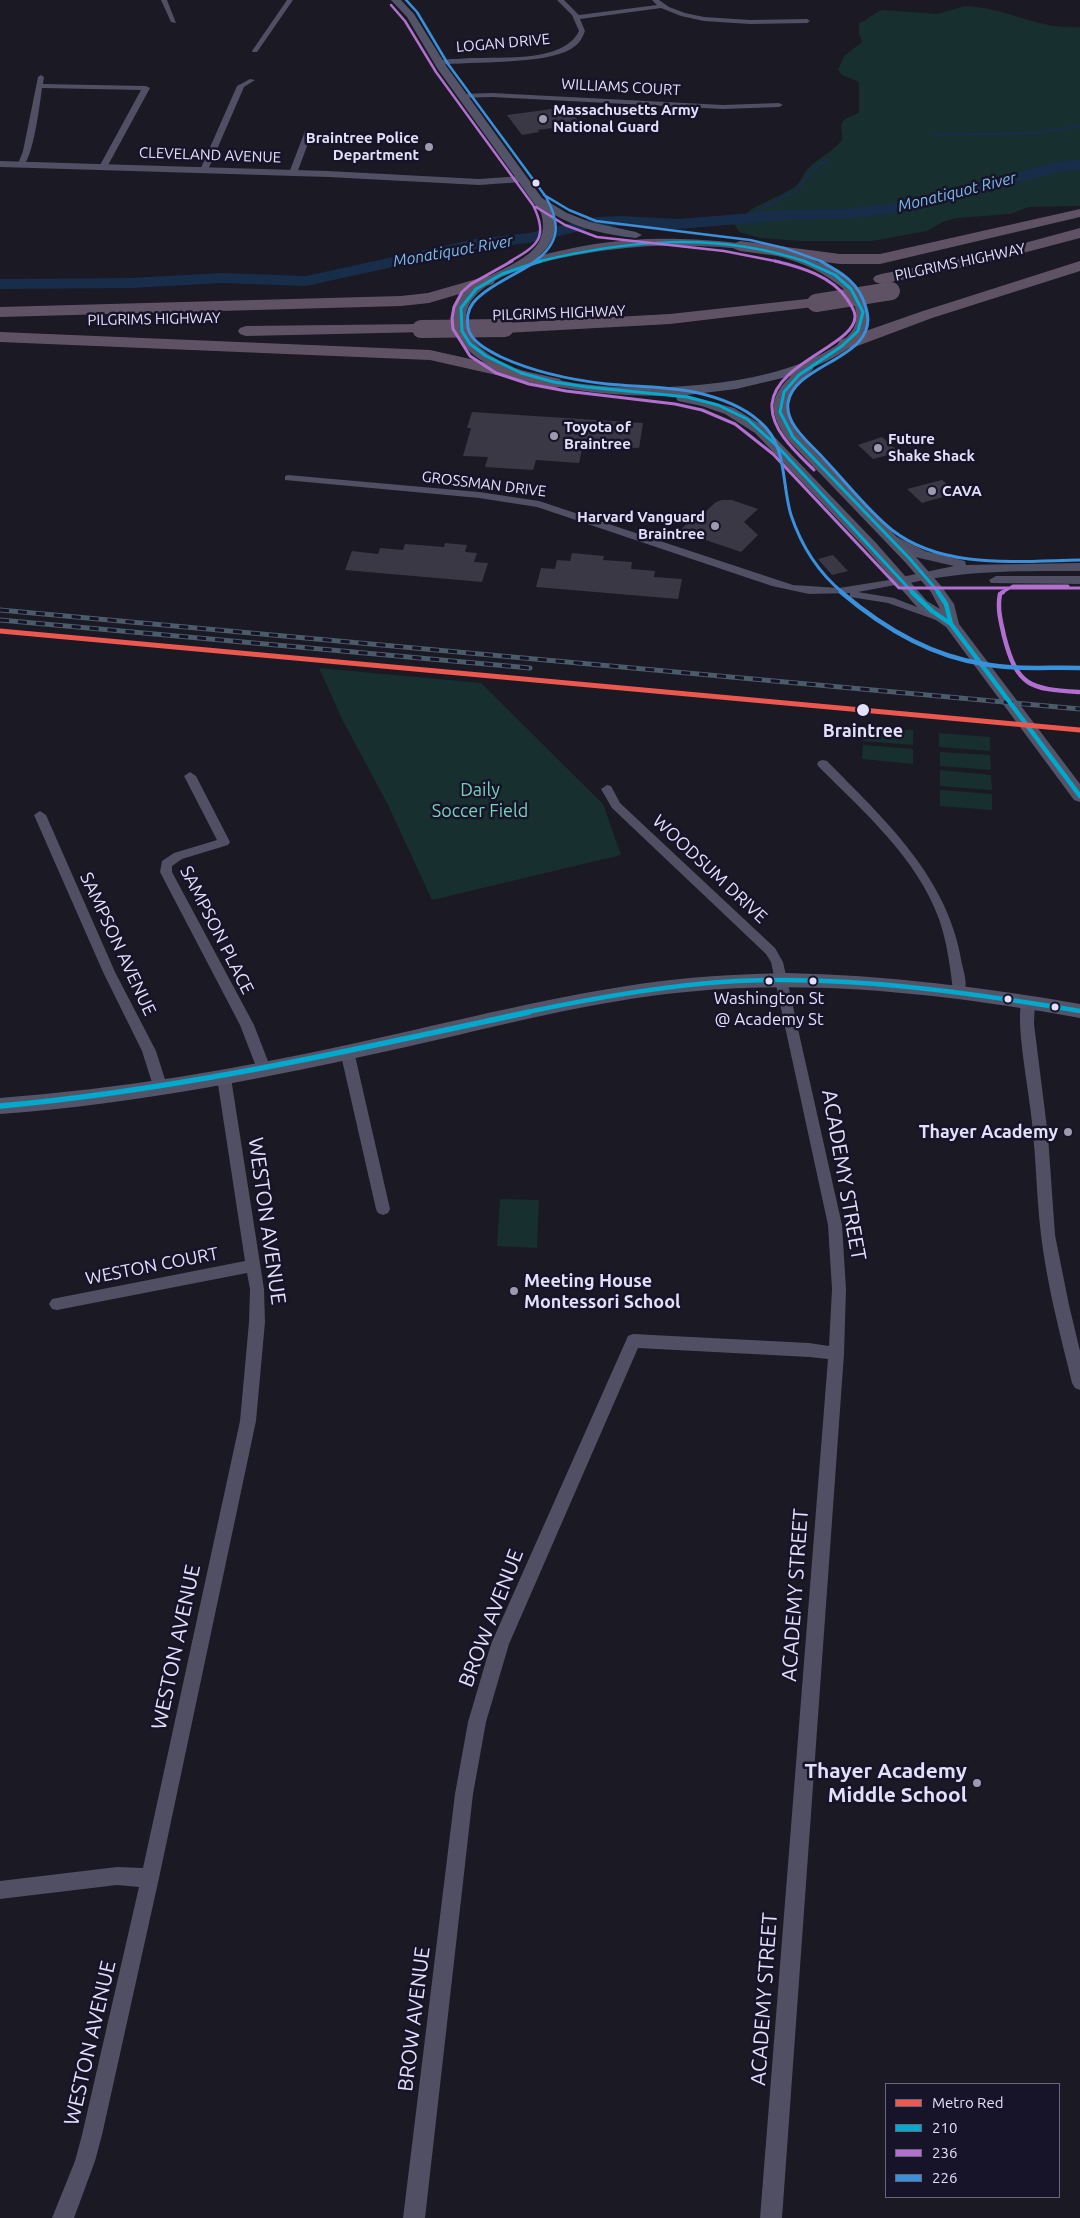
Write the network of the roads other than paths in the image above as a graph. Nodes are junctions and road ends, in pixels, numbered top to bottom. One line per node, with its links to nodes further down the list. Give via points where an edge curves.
1 (164, 0): 8 (street)
2 (290, 0): 10 (street)
3 (396, 0): 11 (main road, via 414,20)
4 (560, 0): 7 (street)
5 (655, 0): 6 (street)
6 (661, 6): 7 (street); 9 (street, via 679,13 723,21)
7 (577, 17): 11 (street, LOGAN DRIVE, via 582,36 559,52 529,58)
8 (174, 22)
9 (807, 22)
10 (255, 51)
11 (438, 62): 15 (main road)
12 (42, 76): 14 (street)
13 (252, 80): 21 (street, via 241,86)
14 (40, 86): 19 (street); 20 (street, via 146,88)
15 (462, 96): 16 (street, WILLIAMS COURT, via 731,107); 23 (main road)
16 (779, 104)
17 (308, 133): 22 (street)
18 (0, 164): 19 (street, CLEVELAND AVENUE)
19 (22, 164): 20 (street, CLEVELAND AVENUE)
20 (103, 167): 21 (street, CLEVELAND AVENUE)
21 (204, 170): 22 (street, CLEVELAND AVENUE)
22 (293, 173): 23 (street, CLEVELAND AVENUE, via 510,186)
23 (524, 182): 24 (main road)
24 (540, 201): 27 (main road, via 568,219 604,231); 31 (main road, via 550,221 547,241 529,258)
25 (1080, 213): 28 (highway, via 880,259 832,258)
26 (1080, 232): 32 (highway, PILGRIMS HIGHWAY)
27 (703, 242): 28 (main road); 31 (main road, via 641,242 600,247 550,258)
28 (740, 246): 38 (main road, via 811,264 848,286 857,297 863,315 861,327)
29 (1080, 247): 32 (highway, PILGRIMS HIGHWAY, via 989,271)
30 (1080, 266): 38 (highway, via 926,314)
31 (494, 278): 33 (highway, via 445,294 401,301); 40 (main road, via 470,294 461,307 459,324 466,340 503,366)
32 (886, 285): 35 (highway, PILGRIMS HIGHWAY, bridge, via 664,320)
33 (0, 312)
34 (0, 320): 35 (highway, PILGRIMS HIGHWAY)
35 (421, 323): 36 (highway, PILGRIMS HIGHWAY)
36 (0, 333)
37 (0, 337): 40 (highway, via 437,356)
38 (846, 344): 39 (main road)
39 (828, 355): 41 (main road, via 786,372 731,386 686,392); 43 (main road, via 801,373 786,388 779,402 783,424)
40 (554, 383): 41 (main road)
41 (629, 392): 48 (main road, via 698,400 746,420 774,443)
42 (288, 478): 49 (street, GROSSMAN DRIVE, via 479,495 539,504 776,584)
43 (889, 537): 45 (street, via 937,560); 46 (main road)
44 (1080, 567): 45 (street)
45 (998, 568): 46 (street, via 944,571)
46 (926, 577): 47 (street); 48 (street); 50 (main road, via 946,604)
47 (1080, 580)
48 (902, 581): 49 (street, GROSSMAN DRIVE); 50 (main road, via 922,604)
49 (836, 593): 50 (street, via 890,600)
50 (946, 621): 54 (main road)
51 (824, 764): 58 (street, via 891,835 932,892 951,940)
52 (190, 776): 56 (street)
53 (607, 789): 57 (street, WOODSUM DRIVE, via 616,805 771,951)
54 (1080, 796)
55 (40, 815): 64 (street, SAMPSON AVENUE, via 108,972 149,1051)
56 (224, 842): 62 (street, SAMPSON PLACE, via 178,856 165,868 247,1025)
57 (782, 980): 58 (main road, via 872,982); 61 (main road, via 704,983 619,994); 69 (street, ACADEMY STREET, via 834,1225 839,1289)
58 (959, 990): 59 (main road)
59 (1028, 1001): 60 (main road); 70 (street, via 1027,1024 1040,1128 1048,1235)
60 (1080, 1011)
61 (347, 1052): 62 (main road); 66 (street)
62 (264, 1069): 63 (main road)
63 (224, 1078): 64 (main road); 67 (street, WESTON AVENUE)
64 (161, 1089): 65 (main road)
65 (0, 1106)
66 (383, 1210)
67 (254, 1266): 68 (street, WESTON COURT); 71 (street, WESTON AVENUE, via 257,1322 248,1421)
68 (57, 1304)
69 (836, 1354): 74 (street, BROW AVENUE, via 633,1341 500,1644 477,1722 464,1794); 75 (street, ACADEMY STREET)
70 (1080, 1383)
71 (150, 1878): 72 (street, via 101,1878); 73 (street, WESTON AVENUE, via 92,2135)
72 (0, 1890)
73 (62, 2218)
74 (414, 2218)
75 (771, 2218)

